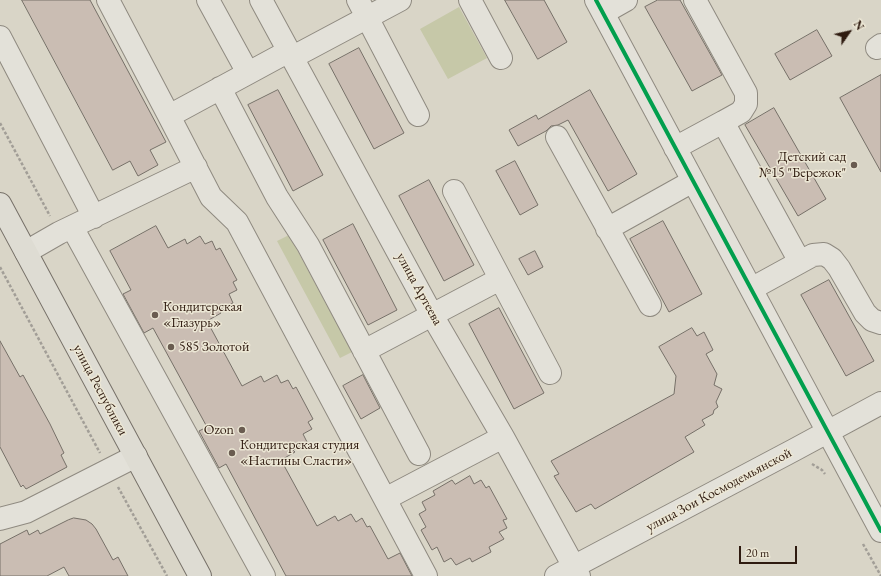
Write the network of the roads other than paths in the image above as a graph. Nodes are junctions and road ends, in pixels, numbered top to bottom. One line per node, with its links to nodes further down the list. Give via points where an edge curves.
1 (108, 0): 16 (street)
2 (208, 0): 13 (street)
3 (262, 0): 11 (street, улица Артеева)
4 (400, 0): 9 (street)
5 (470, 0): 12 (street)
6 (626, 0): 8 (street)
7 (695, 0): 17 (street, via 746,93 746,104 741,112)
8 (599, 7): 19 (street)
9 (362, 9): 11 (street); 15 (street)
10 (0, 37): 24 (street)
11 (291, 54): 13 (street); 32 (street, улица Артеева)
12 (501, 58)
13 (248, 73): 14 (street)
14 (220, 88): 16 (street); 34 (street, via 277,197 308,245)
15 (418, 115)
16 (169, 116): 20 (street)
17 (723, 122): 19 (street); 28 (street)
18 (557, 137): 26 (street)
19 (675, 148): 21 (street)
20 (196, 167): 24 (street); 41 (street, via 211,196 237,222)
21 (693, 181): 26 (street); 30 (street)
22 (454, 191): 29 (street)
23 (2, 211): 27 (main road, улица Республики)
24 (94, 217): 25 (street)
25 (72, 227): 27 (street); 46 (street)
26 (607, 229): 31 (street)
27 (26, 252): 40 (main road, улица Республики)
28 (800, 262): 30 (street); 33 (street, via 813,255 824,254 832,260 865,313 872,320)
29 (500, 279): 32 (street); 35 (street)
30 (751, 289): 37 (street)
31 (650, 305)
32 (432, 315): 34 (street); 38 (street, улица Артеева)
33 (881, 323)
34 (364, 351): 39 (street)
35 (550, 373)
36 (881, 403): 37 (street, улица Зои Космодемьянской)
37 (828, 432): 43 (street); 44 (street, улица Зои Космодемьянской)
38 (503, 437): 41 (street); 44 (street, улица Артеева)
39 (419, 454)
40 (136, 456): 42 (street, via 26,512); 45 (main road, улица Республики)
41 (385, 499): 47 (street)
42 (0, 519)
43 (881, 529)
44 (570, 573)
45 (200, 576)
46 (264, 576)
47 (426, 576)

